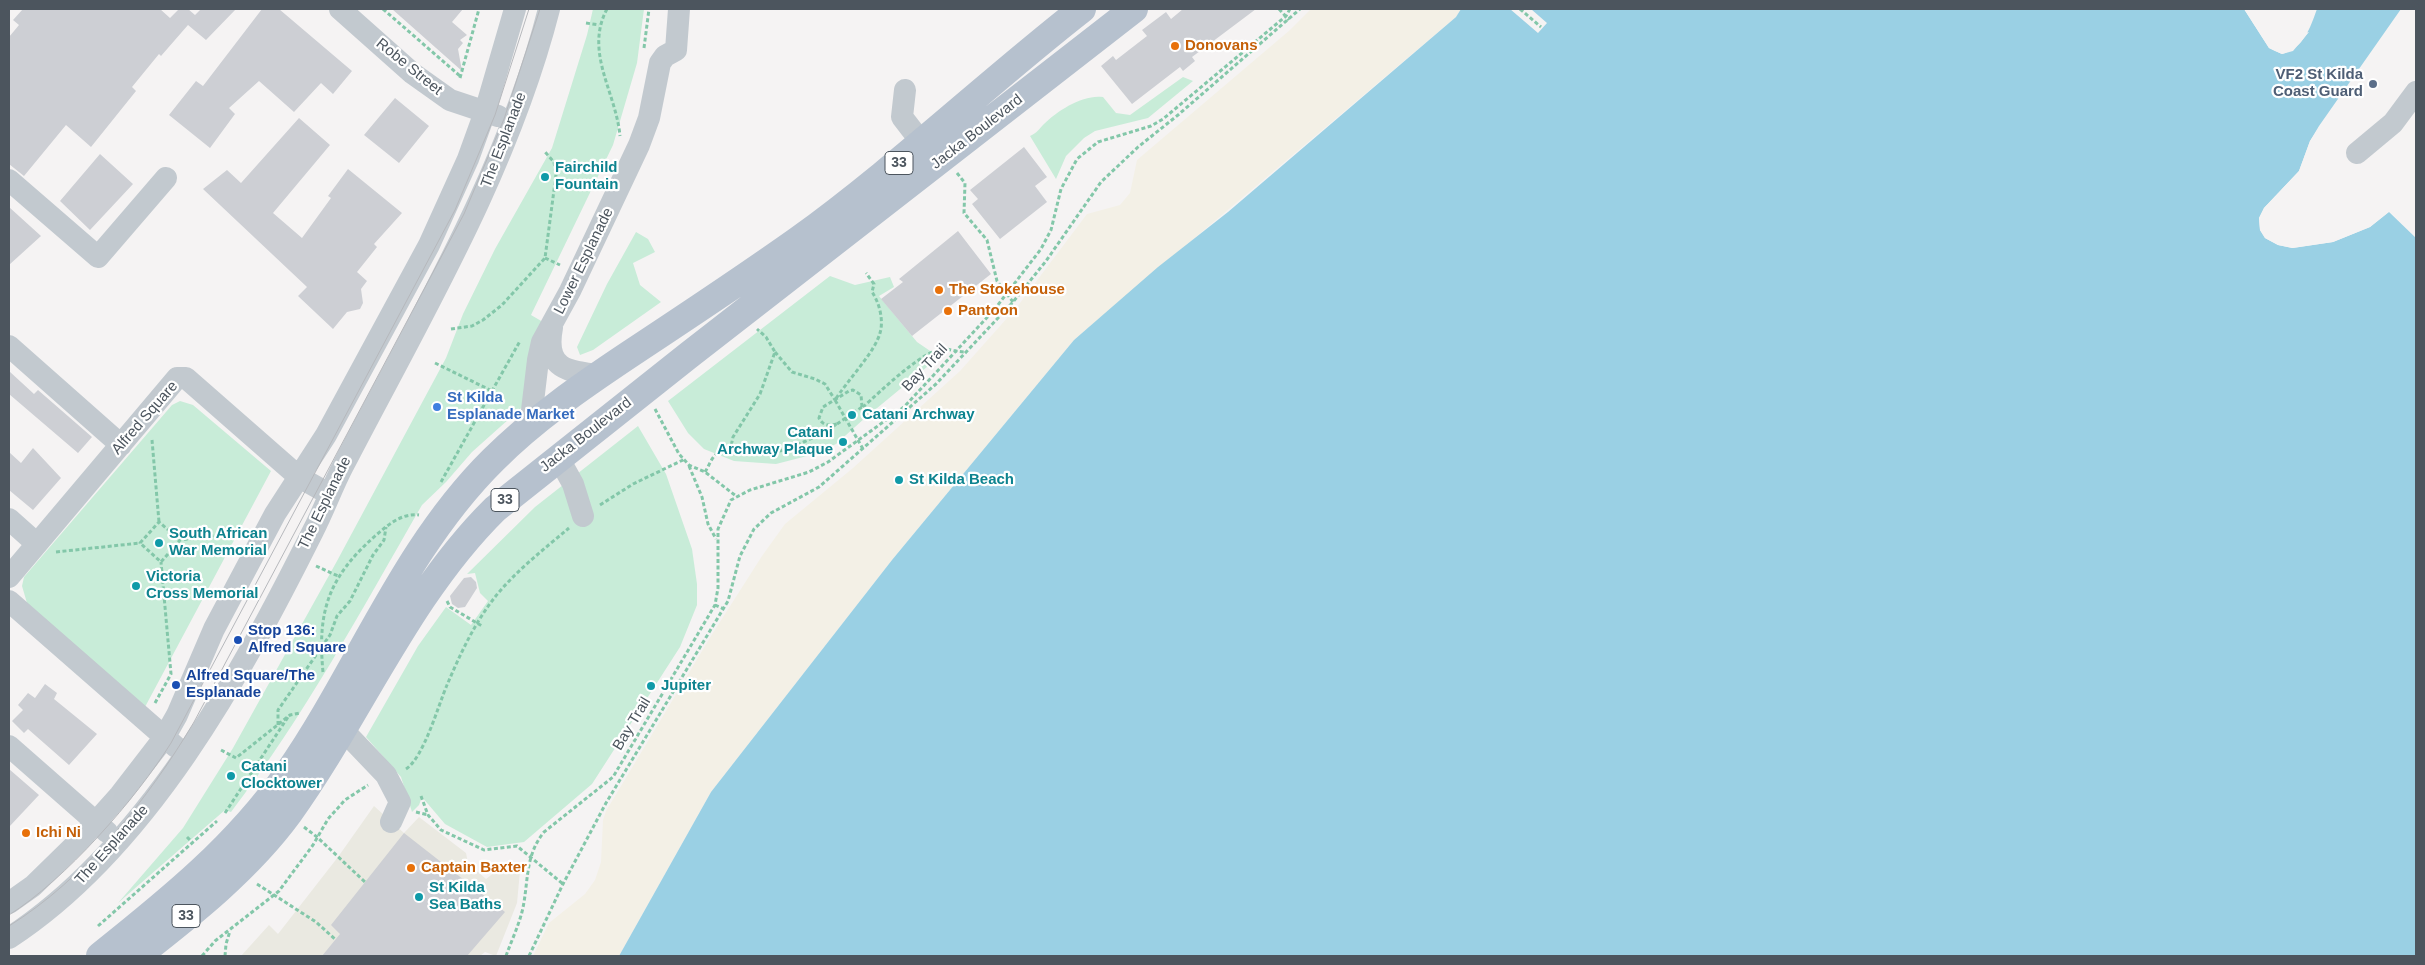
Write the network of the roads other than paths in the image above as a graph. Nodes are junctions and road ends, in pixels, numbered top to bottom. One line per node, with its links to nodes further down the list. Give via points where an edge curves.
1 (340, 9): 9 (street, Robe Street, via 412,73 450,100)
2 (515, 9): 9 (street, The Esplanade)
3 (549, 9): 10 (street, The Esplanade)
4 (679, 9): 15 (street, Lower Esplanade, via 676,50 661,61 649,118 639,145)
5 (1082, 9): 11 (main road, Jacka Boulevard / 33)
6 (1134, 9): 20 (main road, Jacka Boulevard / 33)
7 (905, 90): 11 (street, via 902,118)
8 (2416, 92): 12 (street, via 2393,123)
9 (485, 112): 10 (street, Robe Street); 23 (street, The Esplanade, via 468,159 429,245 326,435)
10 (513, 122): 24 (street, The Esplanade, via 473,218)
11 (922, 143): 17 (main road, Jacka Boulevard / 33, via 795,243)
12 (2357, 153)
13 (166, 178): 14 (street, via 98,257)
14 (9, 180)
15 (554, 320): 17 (street, Lower Esplanade, via 551,347 559,365 569,371); 19 (street, Lower Esplanade, via 539,353)
16 (9, 346): 21 (street)
17 (600, 375): 18 (main road, Jacka Boulevard / 33)
18 (575, 392): 19 (main road, Jacka Boulevard / 33); 20 (main road, via 567,404 567,416 572,422)
19 (530, 427): 22 (main road); 39 (main road, Jacka Boulevard / 33, via 493,460 452,506 411,565 316,728 269,800 234,841 190,883)
20 (593, 430): 22 (main road, Jacka Boulevard / 33)
21 (121, 444): 23 (street, Alfred Square, via 177,378 186,378); 27 (street, Alfred Square)
22 (562, 454): 25 (street); 30 (main road, Jacka Boulevard / 33, via 494,509 449,558 432,580)
23 (299, 477): 24 (street); 31 (street, The Esplanade, via 275,514 214,629)
24 (329, 494): 33 (street, The Esplanade, via 315,528 266,620)
25 (583, 516)
26 (9, 519): 27 (street)
27 (37, 544): 28 (street, Alfred Square)
28 (9, 577)
29 (9, 601): 31 (street)
30 (343, 730): 35 (street, via 396,772 400,802); 40 (main road, Jacka Boulevard / 33, via 287,815 238,871)
31 (164, 738): 33 (street); 34 (street, The Esplanade)
32 (9, 746): 34 (street)
33 (187, 754): 36 (street, The Esplanade)
34 (96, 822): 36 (street); 37 (street, The Esplanade, via 56,865)
35 (391, 822)
36 (117, 841): 38 (street, The Esplanade, via 64,897)
37 (9, 903)
38 (9, 938)
39 (100, 956)
40 (137, 956)

